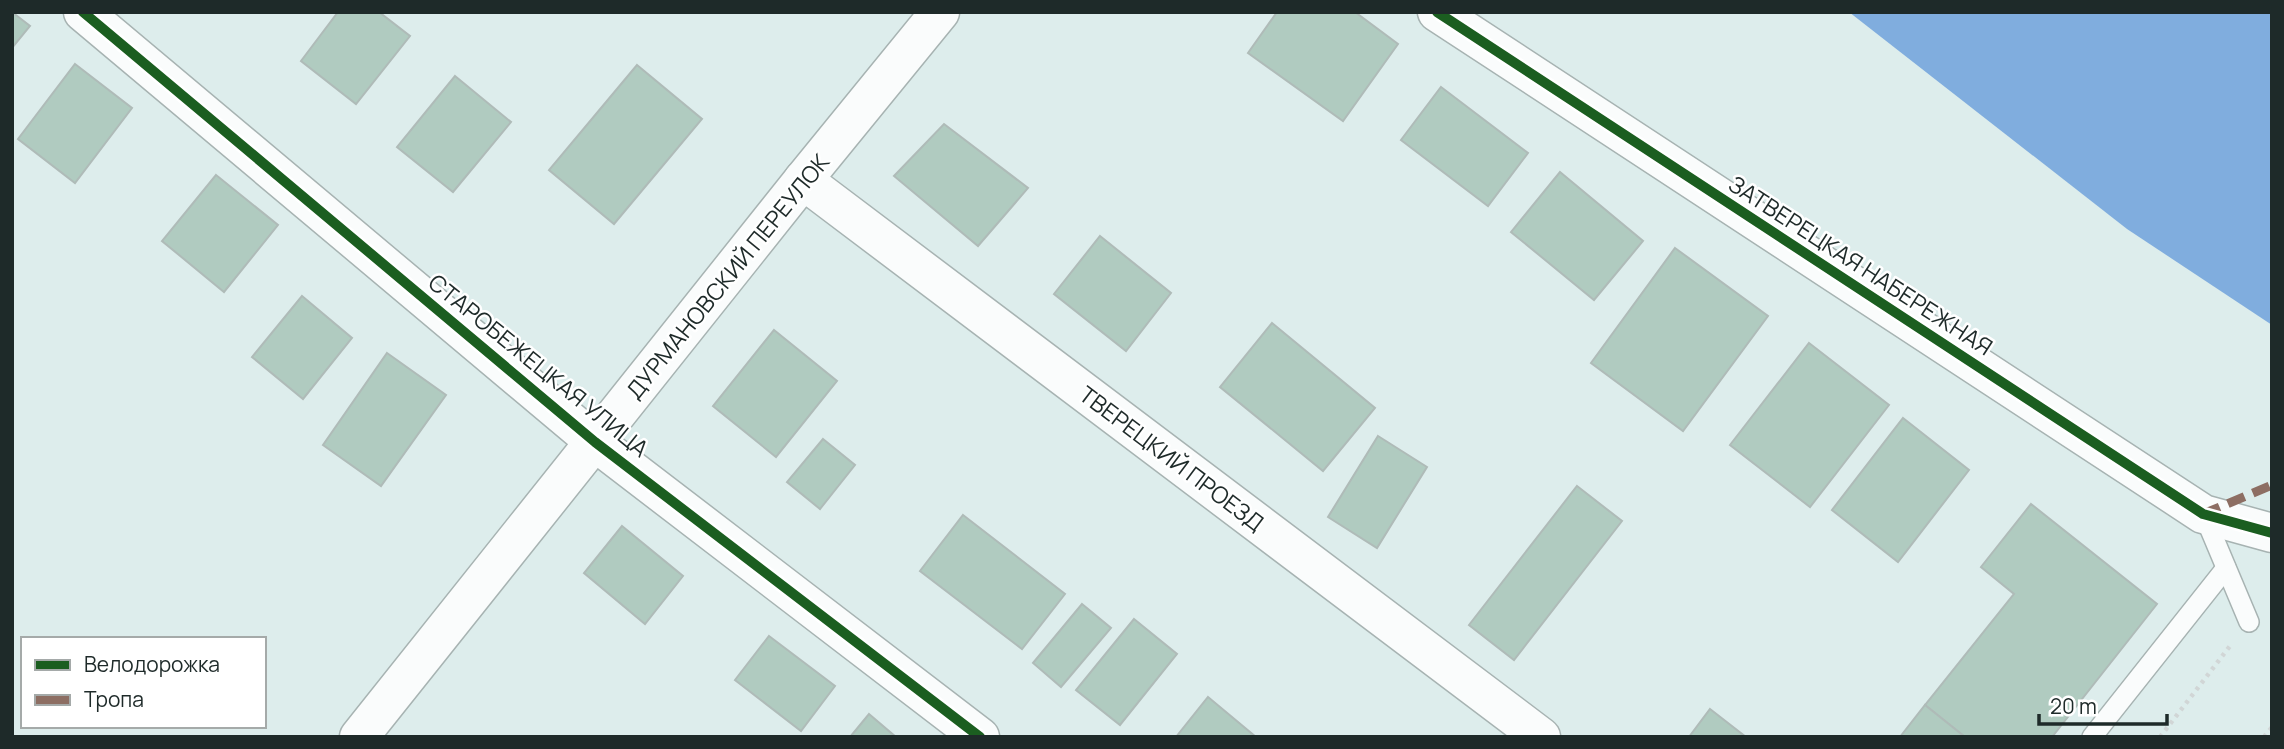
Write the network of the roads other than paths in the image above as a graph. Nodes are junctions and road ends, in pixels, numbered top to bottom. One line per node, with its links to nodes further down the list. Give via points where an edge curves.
1 (83, 12): 5 (street, СТАРОБЕЖЕЦКАЯ УЛИЦА)
2 (940, 12): 4 (street, ДУРМАНОВСКИЙ ПЕРЕУЛОК)
3 (1437, 12): 6 (street, ЗАТВЕРЕЦКАЯ НАБЕРЕЖНАЯ)
4 (803, 180): 5 (street, ДУРМАНОВСКИЙ ПЕРЕУЛОК); 12 (street, ТВЕРЕЦКИЙ ПРОЕЗД)
5 (595, 442): 10 (street, ДУРМАНОВСКИЙ ПЕРЕУЛОК); 11 (street, СТАРОБЕЖЕЦКАЯ УЛИЦА)
6 (2203, 514): 7 (street, ЗАТВЕРЕЦКАЯ НАБЕРЕЖНАЯ); 8 (lane)
7 (2272, 533)
8 (2227, 568): 9 (lane); 13 (lane)
9 (2249, 622)
10 (359, 737)
11 (979, 737)
12 (1541, 737)
13 (2092, 737)

